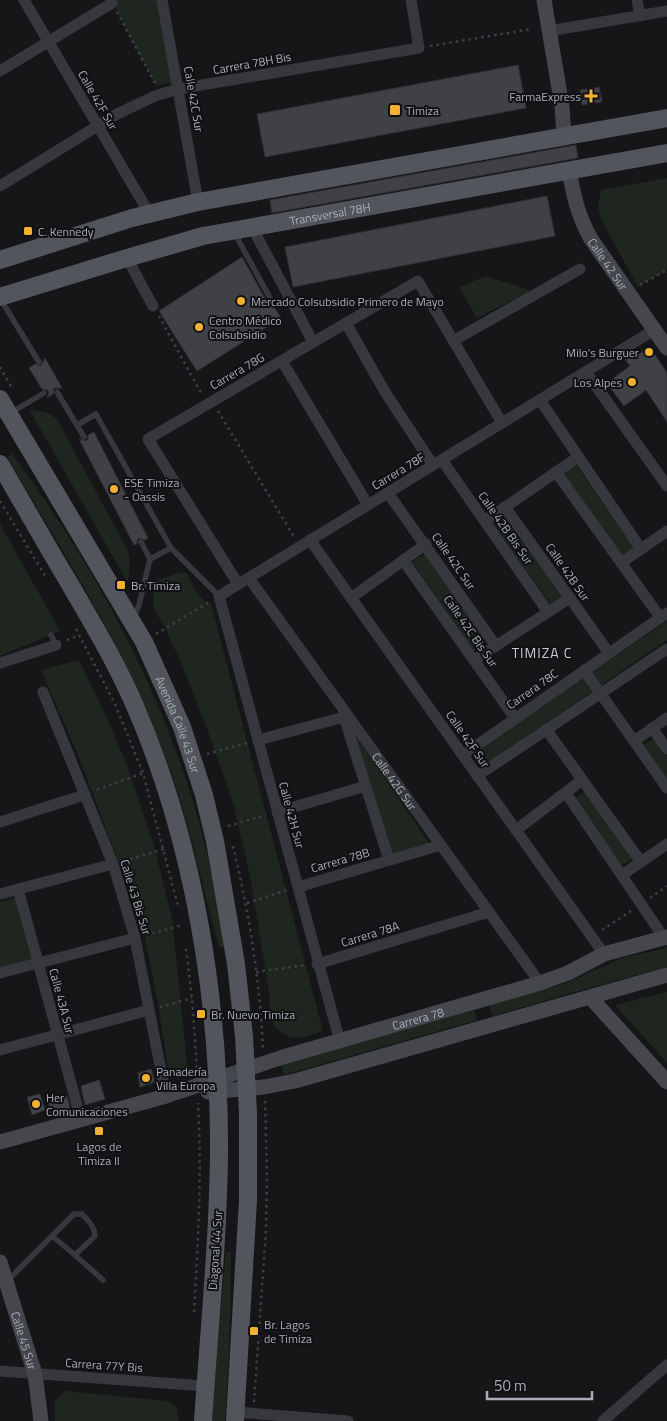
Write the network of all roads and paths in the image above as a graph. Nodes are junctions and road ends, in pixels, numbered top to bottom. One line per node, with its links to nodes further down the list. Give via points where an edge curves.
1 (24, 0): 11 (street, Calle 42F Sur)
2 (162, 0): 14 (street, Calle 42C Sur)
3 (411, 0): 12 (street)
4 (544, 0): 10 (street)
5 (637, 0): 8 (street)
6 (112, 3): 11 (street); 15 (path)
7 (667, 11): 8 (street)
8 (640, 16): 10 (street)
9 (532, 29): 12 (path)
10 (549, 31): 18 (street)
11 (48, 42): 13 (street); 17 (street, Calle 42F Sur)
12 (419, 48): 14 (street, Carrera 78H Bis)
13 (0, 71)
14 (178, 89): 15 (street, Carrera 78H Bis); 22 (street, Calle 42C Sur)
15 (160, 94): 17 (street, Carrera 78H Bis)
16 (667, 118): 18 (main road)
17 (98, 126): 21 (street, Carrera 78H Bis); 23 (street, Calle 42F Sur)
18 (564, 136): 22 (main road)
19 (667, 153): 20 (main road, Transversal 78H)
20 (569, 171): 24 (main road, Transversal 78H); 35 (street, Calle 42 Sur, via 581,221 599,254)
21 (0, 186)
22 (198, 202): 23 (main road)
23 (149, 214): 27 (main road)
24 (252, 227): 25 (main road, Transversal 78H); 37 (street)
25 (233, 231): 26 (main road, Transversal 78H, via 190,239); 32 (lane)
26 (127, 258): 31 (main road, Transversal 78H); 33 (street)
27 (0, 260)
28 (580, 269): 36 (street)
29 (667, 270): 30 (path)
30 (638, 287)
31 (0, 298): 40 (lane)
32 (270, 298)
33 (153, 306): 45 (path)
34 (346, 323): 36 (street, Carrera 78G, via 418,281); 37 (street, Carrera 78G); 51 (street, Calle 42B Bis Sur, via 385,392)
35 (654, 330): 38 (street, Calle 42 Sur); 41 (street, Carrera 78F)
36 (453, 341): 47 (street)
37 (314, 342): 39 (street, Carrera 78G)
38 (667, 348)
39 (282, 361): 45 (street, Carrera 78G); 57 (street)
40 (39, 362)
41 (586, 372): 44 (street, Carrera 78F); 54 (street)
42 (57, 392): 48 (lane)
43 (44, 393): 46 (lane)
44 (540, 400): 47 (street, Carrera 78F); 50 (street)
45 (209, 403): 62 (path); 71 (street, Carrera 78G, via 148,439)
46 (4, 407): 77 (main road, Avenida Calle 43 Sur)
47 (502, 423): 51 (street, Carrera 78F)
48 (77, 425): 49 (lane); 64 (lane, via 96,414)
49 (84, 436)
50 (578, 457): 53 (street); 65 (street)
51 (438, 462): 55 (street, Carrera 78F); 59 (street, Calle 42B Bis Sur)
52 (0, 464): 148 (main road, via 115,662 158,768 188,874 200,932 212,1009)
53 (556, 472): 58 (street); 68 (street)
54 (667, 486)
55 (388, 493): 57 (street, Carrera 78F); 63 (street, Calle 42C Sur)
56 (0, 501): 70 (path)
57 (368, 505): 62 (street, Carrera 78F)
58 (505, 506): 59 (street); 74 (street, Calle 42B Sur)
59 (485, 521): 75 (street, Calle 42B Bis Sur)
60 (667, 531): 65 (street)
61 (141, 542): 66 (lane)
62 (305, 544): 69 (street, Carrera 78F); 73 (street, Calle 42F Sur)
63 (426, 544): 67 (street); 81 (street, Calle 42C Sur)
64 (170, 548): 66 (lane); 72 (lane)
65 (641, 549): 68 (street)
66 (150, 559): 77 (lane)
67 (404, 560): 73 (street); 84 (street, Calle 42C Bis Sur)
68 (621, 563): 76 (street)
69 (249, 578): 71 (street, Carrera 78F); 89 (street, Calle 42G Sur)
70 (47, 580)
71 (238, 584): 72 (street, Carrera 78F)
72 (219, 596): 79 (path); 94 (street, Calle 42H Sur)
73 (351, 598): 98 (street, Calle 42F Sur)
74 (570, 598): 75 (street); 83 (street, Calle 42B Sur)
75 (548, 612): 81 (street)
76 (664, 615): 83 (street, Carrera 78C)
77 (133, 622): 146 (main road, Avenida Calle 43 Sur, via 182,727 204,795 236,964)
78 (75, 627): 99 (path, via 115,704)
79 (156, 635)
80 (54, 640): 85 (street)
81 (496, 646): 84 (street)
82 (667, 649): 88 (street)
83 (609, 653): 86 (street, Carrera 78C)
84 (474, 660): 90 (street, Calle 42C Bis Sur)
85 (0, 663)
86 (584, 670): 88 (street); 90 (street, Carrera 78C)
87 (43, 692): 105 (street, Calle 43 Bis Sur)
88 (600, 693): 93 (street); 95 (street)
89 (346, 716): 94 (street); 102 (street); 111 (street, Calle 42G Sur)
90 (515, 718): 98 (street, Carrera 78C)
91 (667, 718): 92 (street)
92 (652, 728): 95 (street); 96 (street)
93 (546, 729): 100 (street); 101 (street)
94 (258, 740): 97 (path); 106 (street, Calle 42H Sur)
95 (634, 741): 103 (street)
96 (667, 749)
97 (206, 754)
98 (463, 755): 100 (street, Calle 42F Sur)
99 (143, 773): 105 (path); 112 (path)
100 (477, 776): 109 (street, Calle 42F Sur)
101 (582, 780): 104 (street); 114 (street)
102 (366, 786): 106 (street); 113 (street)
103 (667, 788)
104 (566, 793): 109 (street); 116 (street)
105 (84, 795): 107 (street); 115 (street, Calle 43 Bis Sur)
106 (277, 812): 108 (path); 118 (street, Calle 42H Sur)
107 (0, 822)
108 (228, 826)
109 (516, 830): 126 (street, Calle 42F Sur)
110 (667, 844): 114 (street)
111 (441, 845): 113 (street, Carrera 78B); 124 (street, Calle 42G Sur)
112 (164, 849): 115 (path); 123 (path)
113 (389, 860): 118 (street, Carrera 78B)
114 (640, 862): 116 (street)
115 (113, 864): 119 (street); 127 (street, Calle 43 Bis Sur)
116 (622, 875): 122 (street)
117 (667, 886): 122 (path)
118 (298, 887): 121 (path); 132 (street, Calle 42H Sur)
119 (18, 889): 120 (street); 131 (street, Calle 43A Sur)
120 (0, 894)
121 (246, 903)
122 (641, 904): 126 (path); 128 (street)
123 (178, 906)
124 (490, 912): 132 (street, Carrera 78A); 136 (street, Calle 42G Sur)
125 (184, 934): 127 (path, via 183,925)
126 (592, 937): 130 (street, Calle 42F Sur)
127 (135, 938): 131 (street); 140 (street, Calle 43 Bis Sur)
128 (666, 938): 130 (street, Carrera 78)
129 (185, 943): 138 (path)
130 (604, 954): 136 (street, Carrera 78)
131 (38, 964): 134 (street); 142 (street, Calle 43A Sur)
132 (318, 964): 133 (path); 143 (street, Calle 42H Sur)
133 (256, 972)
134 (0, 973)
135 (667, 975): 137 (street, Carrera 78)
136 (540, 983): 139 (street, Carrera 78)
137 (590, 997): 141 (street, Carrera 78); 147 (street)
138 (192, 998): 140 (path); 144 (path)
139 (481, 1001): 141 (street); 143 (street, Carrera 78)
140 (149, 1010): 142 (street); 150 (street, Calle 43 Bis Sur)
141 (488, 1026): 149 (street, Carrera 78, via 295,1082)
142 (57, 1035): 145 (street); 152 (street, Calle 43A Sur)
143 (340, 1042): 146 (street, Carrera 78)
144 (196, 1047)
145 (0, 1050)
146 (246, 1070): 148 (street, Carrera 78); 149 (main road, Avenida Calle 43 Sur)
147 (667, 1082)
148 (217, 1085): 149 (street, Carrera 78); 150 (street, Carrera 78); 164 (main road, Diagonal 44 Sur, via 218,1205)
149 (247, 1089): 165 (main road, via 248,1208)
150 (166, 1096): 152 (street, Carrera 78)
151 (265, 1104): 165 (path, via 266,1230)
152 (81, 1120): 153 (street, Carrera 78)
153 (0, 1142)
154 (200, 1146): 160 (path)
155 (52, 1236): 156 (lane); 156 (lane, via 74,1214 82,1214 94,1228 94,1236); 159 (lane)
156 (74, 1256): 158 (lane)
157 (1, 1265): 159 (street, Calle 45 Sur)
158 (103, 1280)
159 (7, 1281): 163 (street, Calle 45 Sur)
160 (194, 1317)
161 (667, 1365): 169 (street)
162 (0, 1371): 163 (street, Carrera 77Y Bis)
163 (35, 1374): 164 (street, Carrera 77Y Bis); 166 (street, Calle 45 Sur)
164 (205, 1386): 167 (main road, Diagonal 44 Sur)
165 (241, 1415): 168 (street)
166 (41, 1421)
167 (203, 1421)
168 (348, 1421)
169 (603, 1421)

